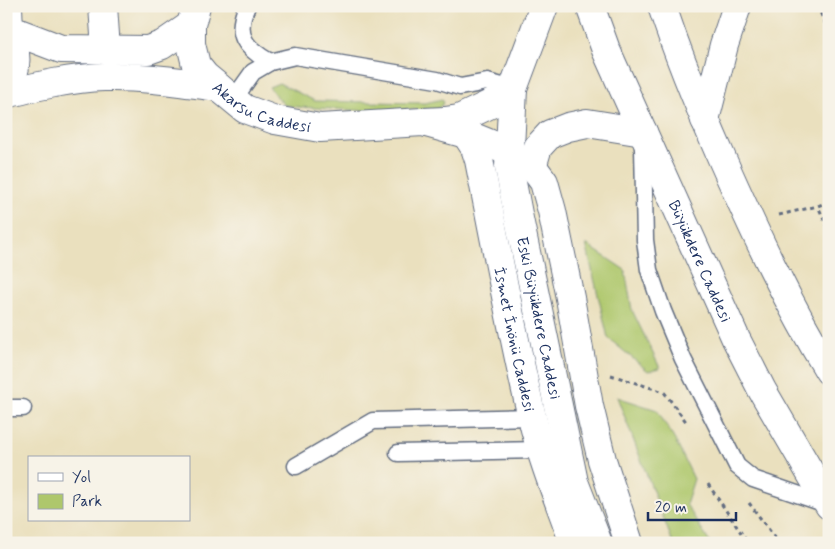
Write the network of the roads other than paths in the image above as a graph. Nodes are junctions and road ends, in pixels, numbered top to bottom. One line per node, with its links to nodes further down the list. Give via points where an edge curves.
1 (103, 6): 9 (main road)
2 (247, 6): 10 (lane, via 241,20 242,35 253,52)
3 (544, 6): 12 (main road, Eski Büyükdere Caddesi)
4 (590, 6): 17 (main road, Büyükdere Caddesi)
5 (662, 6): 15 (main road)
6 (737, 6): 15 (main road)
7 (194, 16): 9 (main road, via 162,45 148,50); 14 (main road, via 190,44 196,65)
8 (8, 21): 9 (main road, via 60,49); 11 (main road, via 16,56 15,70)
9 (106, 49)
10 (270, 62): 12 (lane, via 295,56 460,86 487,82); 14 (lane)
11 (6, 89)
12 (513, 89): 16 (main road, Akarsu Caddesi, via 499,100 459,118); 19 (main road, Eski Büyükdere Caddesi)
13 (6, 94): 14 (main road, Akarsu Caddesi, via 55,82 102,77 152,78)
14 (226, 94): 16 (main road, Akarsu Caddesi, via 244,109 275,120 320,128)
15 (705, 120): 20 (main road, via 750,222 793,309)
16 (423, 122): 18 (main road)
17 (643, 132): 19 (main road, via 587,123 568,127 550,134); 25 (main road, Büyükdere Caddesi, via 736,339); 25 (lane, via 645,240 649,270 688,368 737,466 753,479)
18 (466, 134): 19 (main road); 21 (main road, İsmet İnönü Caddesi, via 479,160)
19 (521, 160): 27 (main road, Eski Büyükdere Caddesi, via 509,167 518,214 574,482); 28 (main road, via 544,182 570,298 589,406 602,460)
20 (829, 371)
21 (532, 417): 22 (main road, İsmet İnönü Caddesi); 24 (lane, via 373,422)
22 (542, 450): 23 (lane); 26 (main road, İsmet İnönü Caddesi)
23 (398, 453)
24 (296, 466)
25 (829, 505)
26 (574, 543)
27 (598, 543)
28 (629, 543)

